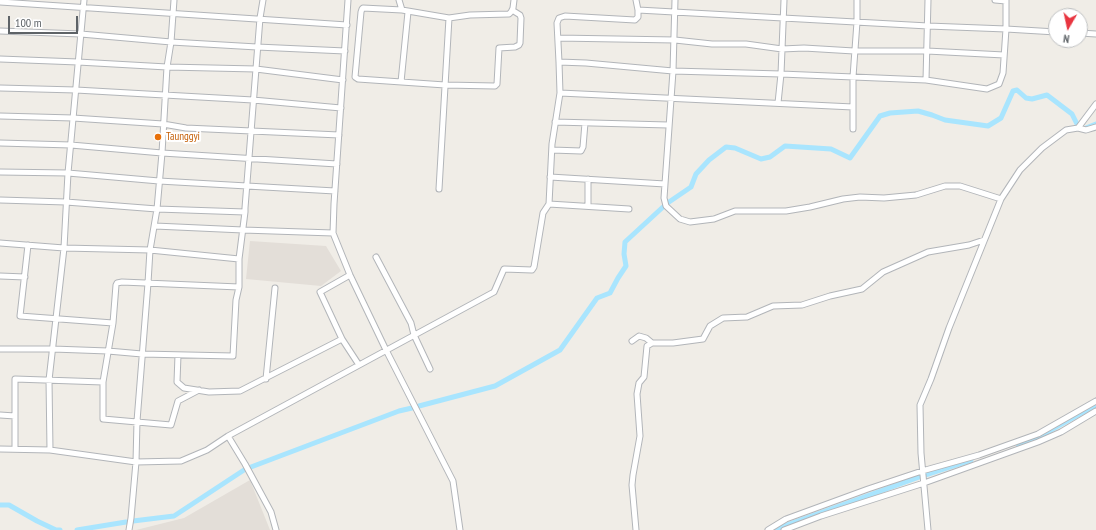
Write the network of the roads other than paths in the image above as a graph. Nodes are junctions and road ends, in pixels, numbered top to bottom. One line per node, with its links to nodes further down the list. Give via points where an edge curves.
1 (84, 0): 15 (street)
2 (174, 0): 19 (street)
3 (263, 0): 21 (street)
4 (348, 0): 25 (street)
5 (399, 0): 18 (street)
6 (514, 0): 16 (street)
7 (636, 0): 17 (street)
8 (675, 0): 20 (street)
9 (784, 0): 23 (street)
10 (857, 0): 24 (street)
11 (928, 0): 26 (street)
12 (995, 0): 13 (street)
13 (1006, 0): 27 (street)
14 (0, 2): 15 (street)
15 (83, 7): 19 (street); 30 (street)
16 (512, 10): 22 (street, via 509,14); 51 (street, via 521,18 520,43 515,47 499,48 497,84)
17 (638, 10): 20 (street); 31 (street, via 638,17 635,20 565,16 559,18)
18 (405, 11): 22 (street); 50 (street); 50 (street, via 362,9 356,77)
19 (174, 13): 21 (street); 33 (street)
20 (675, 13): 23 (street); 32 (street)
21 (260, 18): 25 (street); 34 (street)
22 (449, 18): 51 (street)
23 (784, 18): 24 (street); 35 (street)
24 (857, 22): 26 (street); 37 (street)
25 (347, 25): 36 (street)
26 (928, 26): 27 (street); 38 (street)
27 (1006, 28): 29 (street); 39 (street)
28 (0, 30): 30 (street)
29 (1048, 31)
30 (81, 34): 33 (street); 41 (street)
31 (558, 38): 32 (street); 42 (street)
32 (674, 40): 35 (street); 45 (street)
33 (171, 42): 34 (street); 43 (street)
34 (257, 47): 36 (street); 44 (street)
35 (782, 48): 37 (street); 46 (street)
36 (345, 51): 48 (street)
37 (854, 51): 38 (street); 47 (street)
38 (927, 51): 39 (street); 49 (street)
39 (1004, 55): 49 (street, via 1003,73 999,84 987,89)
40 (0, 59): 41 (street)
41 (78, 62): 43 (street); 53 (street)
42 (559, 62): 45 (street); 54 (street)
43 (167, 67): 44 (street); 55 (street)
44 (256, 69): 48 (street); 57 (street)
45 (673, 71): 46 (street); 56 (street)
46 (781, 74): 47 (street); 58 (street)
47 (853, 77): 49 (street); 60 (street)
48 (343, 80): 61 (street)
49 (926, 80)
50 (401, 82): 51 (street)
51 (445, 85): 86 (street)
52 (0, 88): 53 (street)
53 (76, 90): 55 (street); 63 (street)
54 (560, 93): 56 (street); 64 (street)
55 (165, 95): 57 (street); 66 (street)
56 (671, 98): 58 (street); 67 (street)
57 (253, 100): 61 (street); 71 (street)
58 (778, 103): 60 (street)
59 (1096, 104): 69 (street)
60 (853, 107): 70 (street)
61 (341, 108): 72 (street)
62 (0, 116): 63 (street)
63 (73, 118): 66 (street); 74 (street)
64 (555, 122): 65 (street); 75 (street)
65 (585, 123): 67 (street); 75 (street, via 581,151)
66 (163, 124): 71 (street, via 186,128); 76 (street)
67 (668, 125): 84 (street)
68 (1096, 127): 69 (street, via 1086,130)
69 (1078, 128): 88 (street, via 1066,130 1042,148 1020,170)
70 (853, 129)
71 (251, 131): 72 (street); 77 (street)
72 (339, 135): 78 (street)
73 (0, 143): 74 (street)
74 (71, 144): 76 (street); 80 (street)
75 (552, 150): 81 (street)
76 (162, 153): 77 (street); 83 (street)
77 (249, 158): 78 (street); 85 (street)
78 (337, 164): 87 (street)
79 (0, 172): 80 (street)
80 (68, 173): 83 (street); 90 (street)
81 (550, 177): 82 (street); 91 (street)
82 (588, 179): 84 (street); 92 (street)
83 (159, 180): 85 (street); 93 (street)
84 (665, 184): 88 (street, via 666,206 680,219 690,222 714,219 735,211 786,211 843,199 916,195 945,186 960,186)
85 (246, 186): 87 (street); 95 (street)
86 (439, 189)
87 (335, 191): 98 (street)
88 (1001, 199): 99 (street)
89 (0, 200): 90 (street)
90 (66, 202): 93 (street); 102 (street)
91 (549, 204): 92 (street); 114 (street, via 544,213 532,270 504,269 494,292)
92 (588, 206): 94 (street)
93 (157, 209): 95 (street); 96 (street)
94 (629, 209)
95 (245, 212): 97 (street)
96 (155, 226): 97 (street); 103 (street)
97 (243, 230): 98 (street); 105 (street)
98 (333, 233): 106 (street)
99 (984, 240): 117 (street, via 928,252 883,272 862,289 802,305 773,306 747,317 723,318 710,326 703,339); 140 (street, via 920,405)
100 (0, 243): 101 (street)
101 (28, 245): 102 (street); 108 (street)
102 (64, 248): 103 (street); 112 (street)
103 (150, 250): 105 (street); 109 (street)
104 (376, 257): 114 (street, via 411,323)
105 (240, 259): 110 (street)
106 (350, 275): 115 (street, via 320,292); 120 (street)
107 (0, 276): 108 (street)
108 (25, 277): 112 (street, via 20,316)
109 (148, 283): 110 (street); 113 (street, via 117,283); 122 (street)
110 (239, 287): 123 (street, via 233,356)
111 (275, 288): 126 (street)
112 (56, 319): 113 (street); 119 (street)
113 (113, 323): 121 (street)
114 (414, 335): 120 (street); 125 (street)
115 (342, 339): 124 (street); 126 (street)
116 (632, 341): 117 (street, via 639,336)
117 (652, 343): 145 (street, via 647,346 644,377 639,383 637,394 640,436 632,485)
118 (0, 349): 119 (street)
119 (53, 349): 121 (street); 127 (street)
120 (386, 350): 124 (street); 144 (street, via 453,481)
121 (108, 351): 122 (street); 128 (street)
122 (142, 354): 123 (street); 134 (street)
123 (178, 355): 129 (street, via 177,382 184,388)
124 (359, 365): 135 (street)
125 (430, 369)
126 (266, 379): 129 (street, via 240,391)
127 (49, 380): 128 (street); 133 (street, via 15,379); 138 (street)
128 (103, 382): 134 (street, via 103,419)
129 (199, 390): 134 (street, via 178,401 170,425)
130 (1096, 401): 140 (street, via 1038,434)
131 (1096, 411): 141 (street, via 1055,434)
132 (0, 415): 133 (street)
133 (15, 416): 137 (street)
134 (137, 421): 139 (street)
135 (228, 436): 139 (street, via 207,450 181,461); 143 (street, via 271,512)
136 (0, 449): 137 (street)
137 (15, 449): 138 (street)
138 (50, 450): 139 (street)
139 (136, 462): 142 (street)
140 (922, 472): 141 (street); 146 (street, via 786,519)
141 (924, 482): 147 (street); 148 (street)
142 (129, 530)
143 (276, 530)
144 (460, 530)
145 (636, 530)
146 (768, 530)
147 (784, 530)
148 (928, 530)

